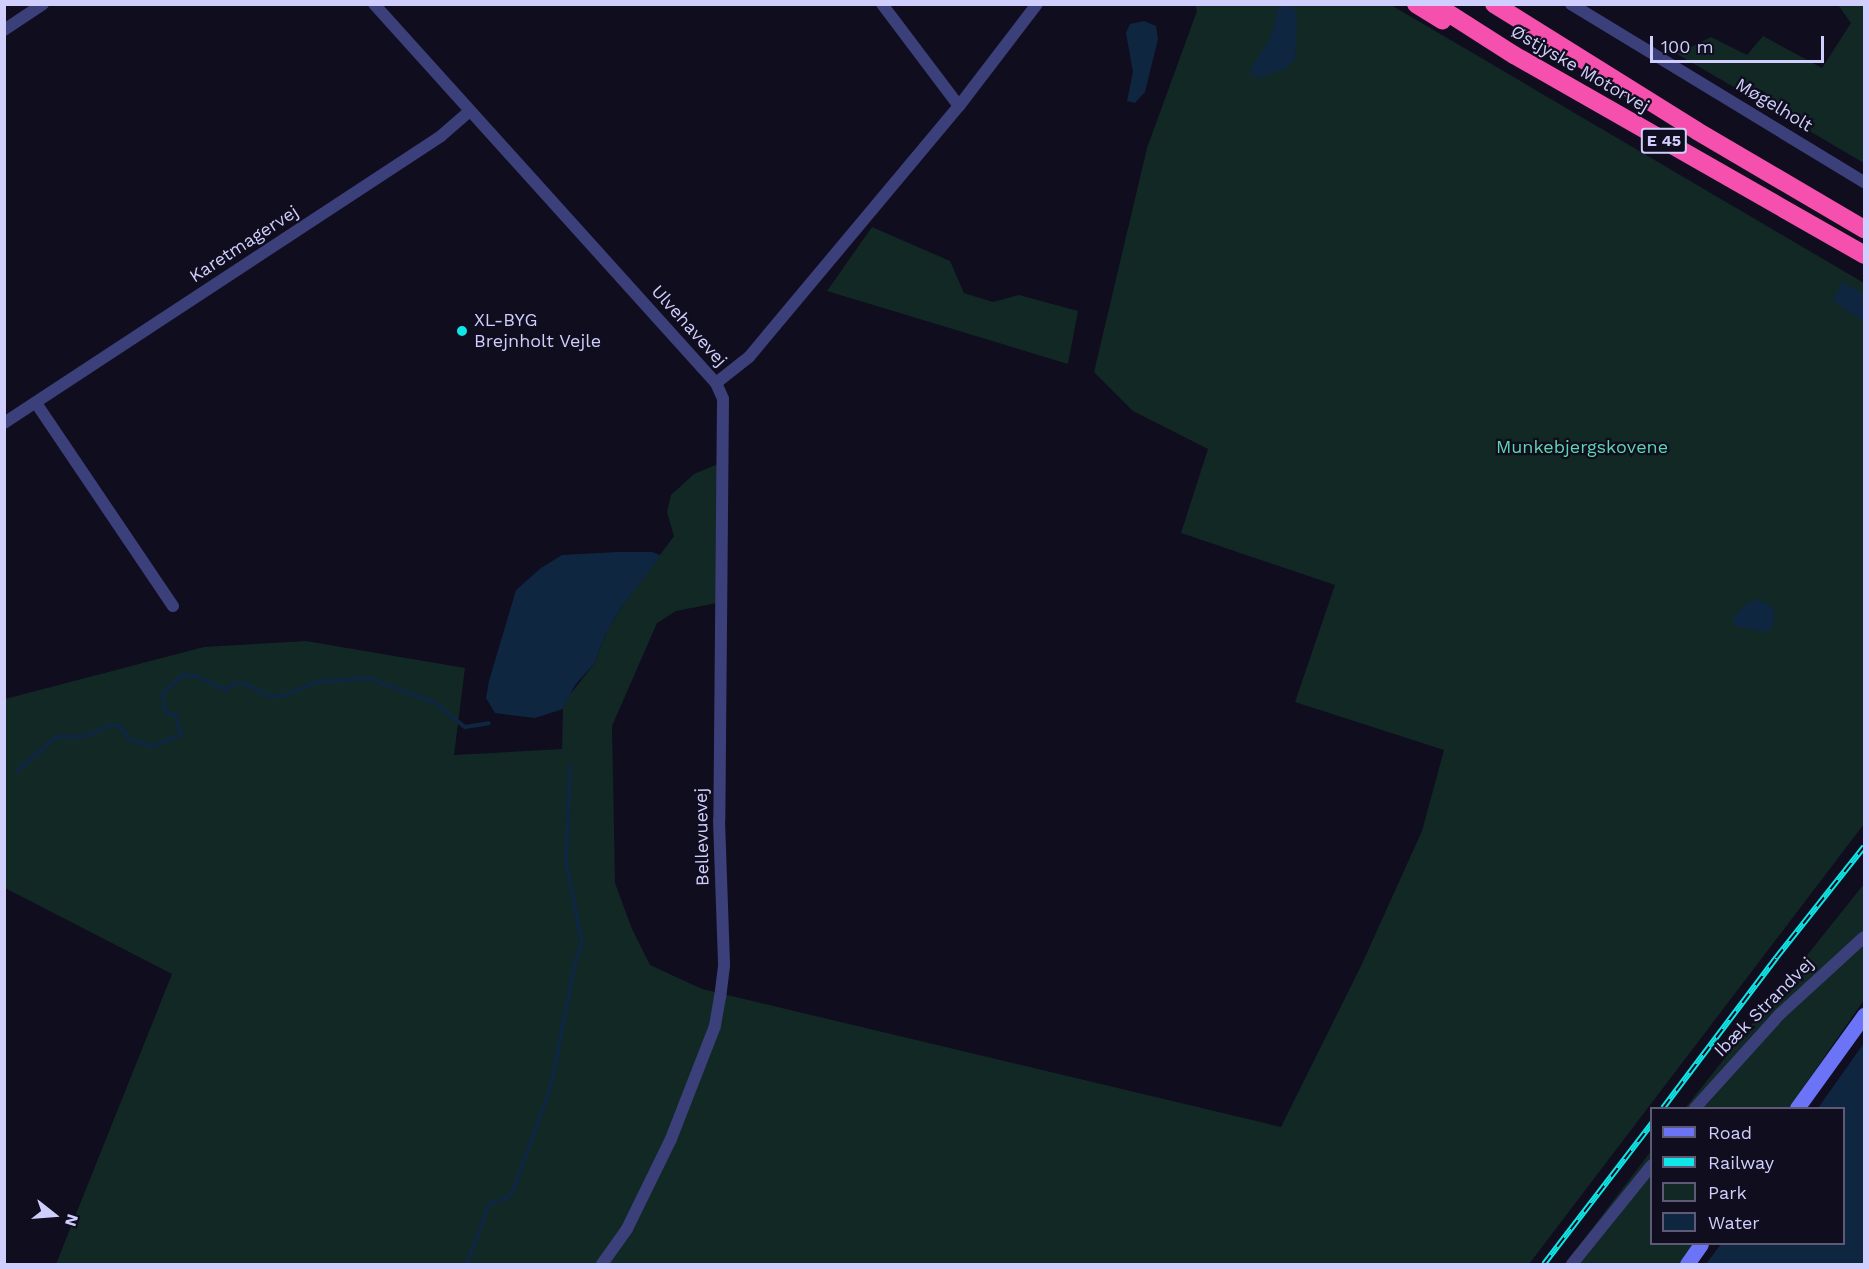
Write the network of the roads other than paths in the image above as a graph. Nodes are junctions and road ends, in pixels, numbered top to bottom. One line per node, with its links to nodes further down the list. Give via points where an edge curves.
1 (42, 4): 10 (street)
2 (374, 4): 12 (street, Ulvehavevej)
3 (882, 4): 11 (street)
4 (1037, 4): 11 (street, Ulvehavevej)
5 (1416, 4): 9 (highway, via 1439,19)
6 (1434, 4): 9 (highway, Østjyske Motorvej / E 45)
7 (1494, 4): 14 (highway, Østjyske Motorvej / E 45)
8 (1571, 4): 13 (street, Møgelholt)
9 (1464, 26): 15 (highway, Østjyske Motorvej / E 45)
10 (4, 30)
11 (958, 106): 16 (street, Ulvehavevej, via 749,357)
12 (470, 111): 16 (street, Ulvehavevej); 17 (street, Karetmagervej, via 441,136)
13 (1864, 182)
14 (1864, 230)
15 (1864, 255)
16 (716, 383): 26 (street, Bellevuevej, via 723,399 719,820 722,987 715,1026 671,1139 627,1229)
17 (36, 403): 18 (street, Karetmagervej); 19 (street)
18 (4, 423)
19 (173, 606)
20 (1864, 937): 22 (street, Ibæk Strandvej, via 1780,1014)
21 (1864, 1015): 23 (street)
22 (1696, 1107)
23 (1798, 1107)
24 (1650, 1167): 27 (street)
25 (1700, 1245): 28 (street)
26 (602, 1264)
27 (1572, 1264)
28 (1687, 1264)

